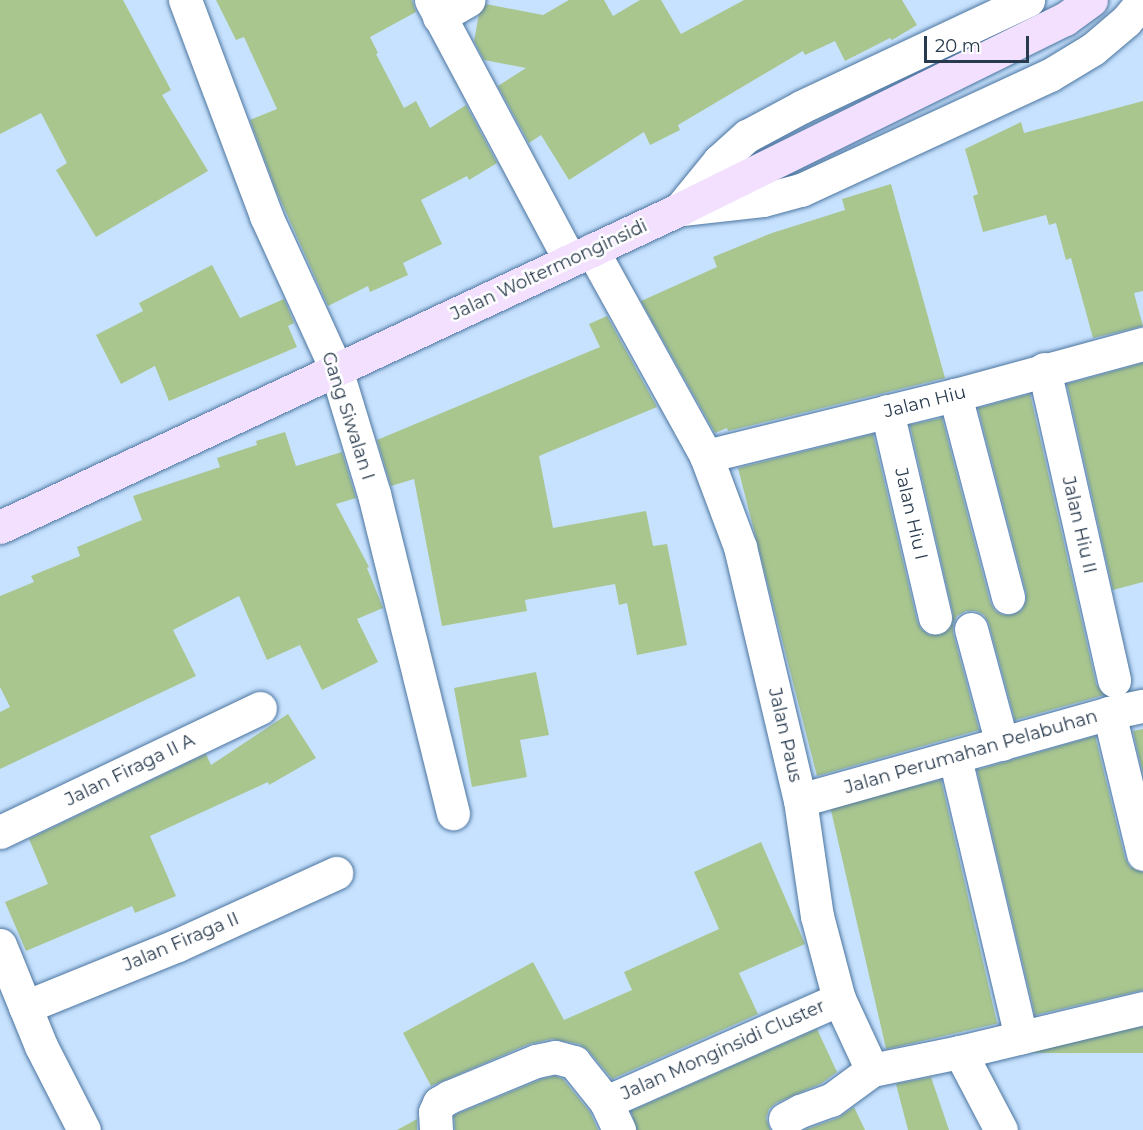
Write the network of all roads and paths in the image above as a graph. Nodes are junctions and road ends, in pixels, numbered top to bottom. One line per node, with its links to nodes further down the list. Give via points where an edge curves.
1 (185, 0): 10 (street, Gang Siwalan I, via 266,216)
2 (468, 0): 6 (street)
3 (1028, 0): 7 (street, via 747,136 719,160)
4 (1092, 0): 7 (main road, Jalan Woltermonginsidi, via 1065,19)
5 (1143, 1): 7 (street, via 1093,49 1050,75 801,190 763,200)
6 (435, 9): 8 (street, Jalan Paus)
7 (694, 202): 8 (main road, Jalan Woltermonginsidi)
8 (581, 255): 10 (main road, Jalan Woltermonginsidi); 14 (street, Jalan Paus)
9 (1143, 344): 11 (street, Jalan Hiu)
10 (336, 369): 15 (main road, Jalan Woltermonginsidi); 26 (street, Gang Siwalan I, via 374,494)
11 (1044, 369): 12 (street, Jalan Hiu); 19 (street, Jalan Hiu II)
12 (955, 395): 13 (street, Jalan Hiu); 16 (street)
13 (887, 411): 14 (street, Jalan Hiu); 17 (street, Jalan Hiu I)
14 (706, 456): 25 (street, Jalan Paus, via 740,547)
15 (0, 527)
16 (1008, 597)
17 (934, 617)
18 (971, 629): 23 (street)
19 (1114, 680)
20 (1143, 706): 22 (street, Jalan Perumahan Pelabuhan)
21 (260, 708): 27 (street, Jalan Firaga II A)
22 (1109, 713): 23 (street, Jalan Perumahan Pelabuhan); 28 (street)
23 (1002, 744): 24 (street, Jalan Perumahan Pelabuhan)
24 (955, 758): 25 (street, Jalan Perumahan Pelabuhan); 34 (street)
25 (800, 800): 31 (street, Jalan Paus, via 817,916)
26 (453, 813)
27 (0, 832)
28 (1143, 854)
29 (336, 873): 32 (street, Jalan Firaga II, via 178,945)
30 (0, 945): 32 (street)
31 (839, 999): 36 (street, Jalan Paus); 37 (street, Jalan Monginsidi Cluster)
32 (25, 1007): 39 (street)
33 (1143, 1008): 34 (street)
34 (1021, 1037): 35 (street)
35 (960, 1052): 36 (street); 41 (street)
36 (872, 1070): 38 (street, via 831,1100)
37 (612, 1116): 40 (street, Jalan Monginsidi Cluster, via 574,1062 555,1057 536,1061 439,1103)
38 (785, 1119)
39 (84, 1130)
40 (436, 1130)
41 (1001, 1130)

